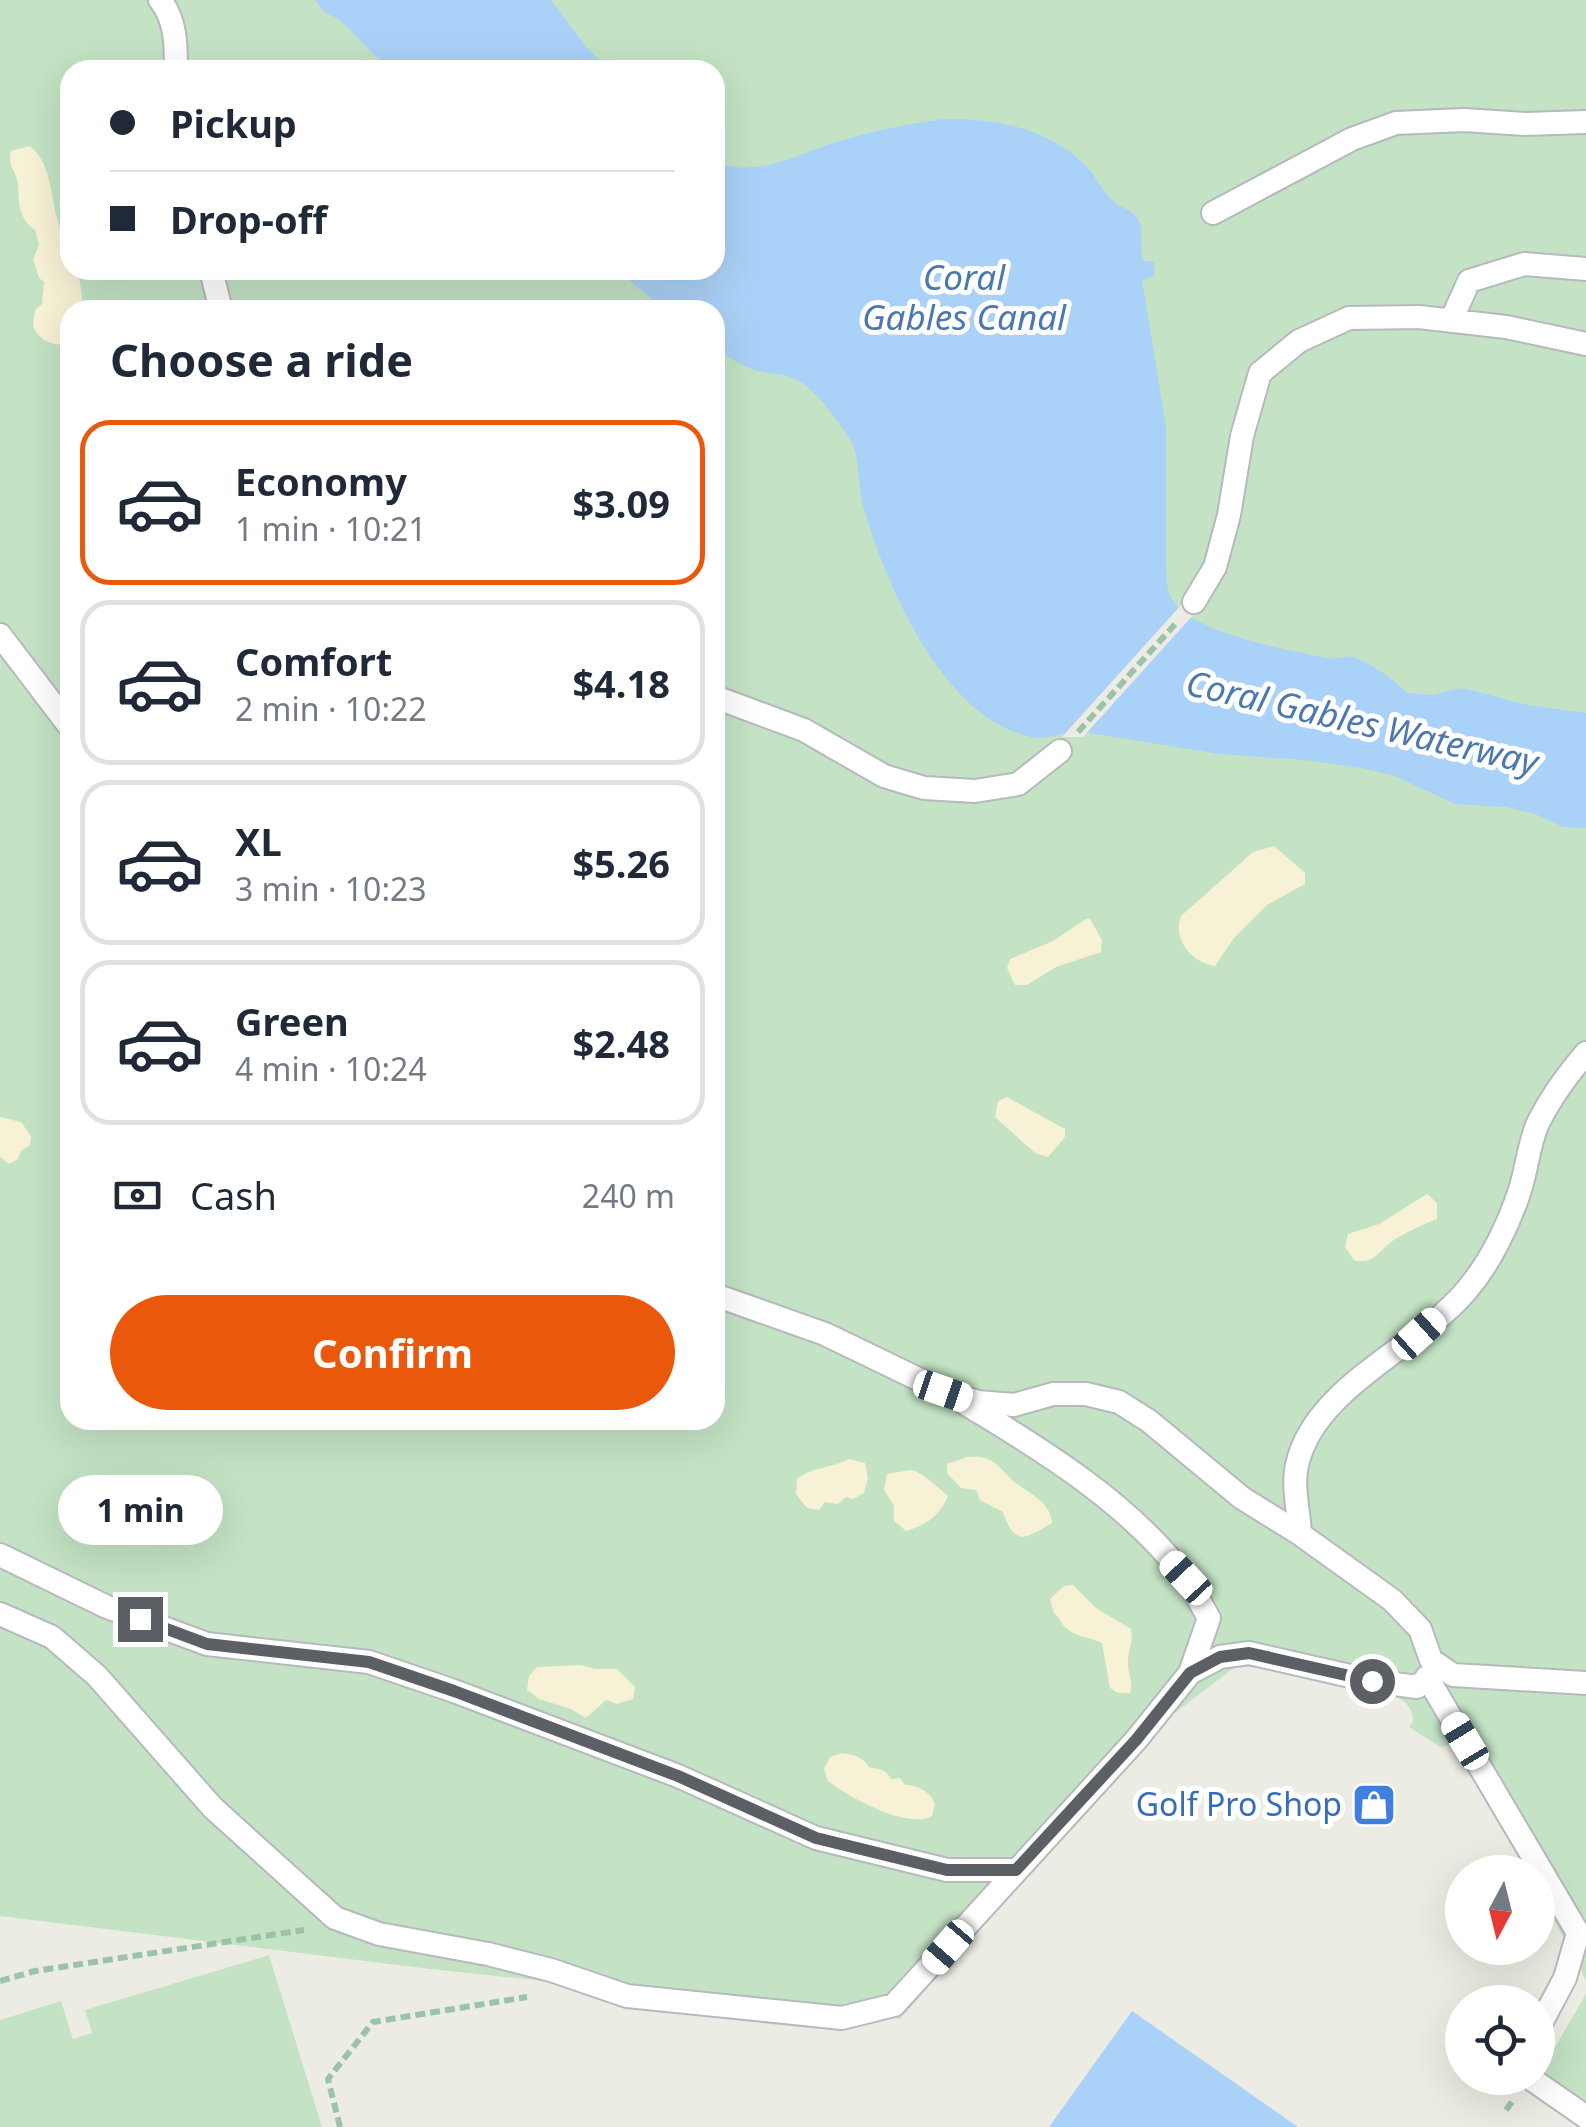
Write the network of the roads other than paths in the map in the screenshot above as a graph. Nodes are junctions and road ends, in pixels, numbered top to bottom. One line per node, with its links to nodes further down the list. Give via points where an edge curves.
1 (160, 0): 2 (lane, via 176,38)
2 (176, 60)
3 (1586, 122): 4 (lane, via 1396,123 1352,139)
4 (1213, 213)
5 (1586, 269): 6 (lane, via 1524,264 1469,281)
6 (1451, 320): 7 (lane); 8 (lane, via 1349,318 1299,341 1260,372 1220,549)
7 (1586, 344)
8 (1194, 602)
9 (0, 635): 11 (lane)
10 (725, 701): 12 (lane, via 804,730 884,776 924,788 975,791 1018,784)
11 (60, 714)
12 (1060, 751)
13 (1586, 1054): 16 (lane, via 1537,1126 1520,1192 1466,1292 1338,1398 1310,1432 1296,1466)
14 (725, 1299): 15 (lane, via 825,1334)
15 (943, 1391): 16 (lane, via 1014,1405 1053,1394 1118,1402); 20 (lane, via 1078,1478 1138,1526 1186,1578 1208,1618)
16 (1300, 1534): 19 (lane, via 1420,1628)
17 (0, 1554): 22 (lane, via 107,1606 207,1644 369,1662 454,1691 678,1776 816,1838 947,1870)
18 (0, 1614): 22 (lane, via 52,1637 97,1676 214,1808 335,1918 380,1934 488,1954 628,1996 842,2018 894,2005)
19 (1434, 1672): 20 (lane, via 1416,1687 1249,1653 1220,1657); 21 (lane); 23 (lane, via 1578,1933)
20 (1190, 1673): 22 (lane)
21 (1586, 1682)
22 (1016, 1870)
23 (1555, 1997)
24 (1554, 2095): 25 (lane)
25 (1586, 2117)

